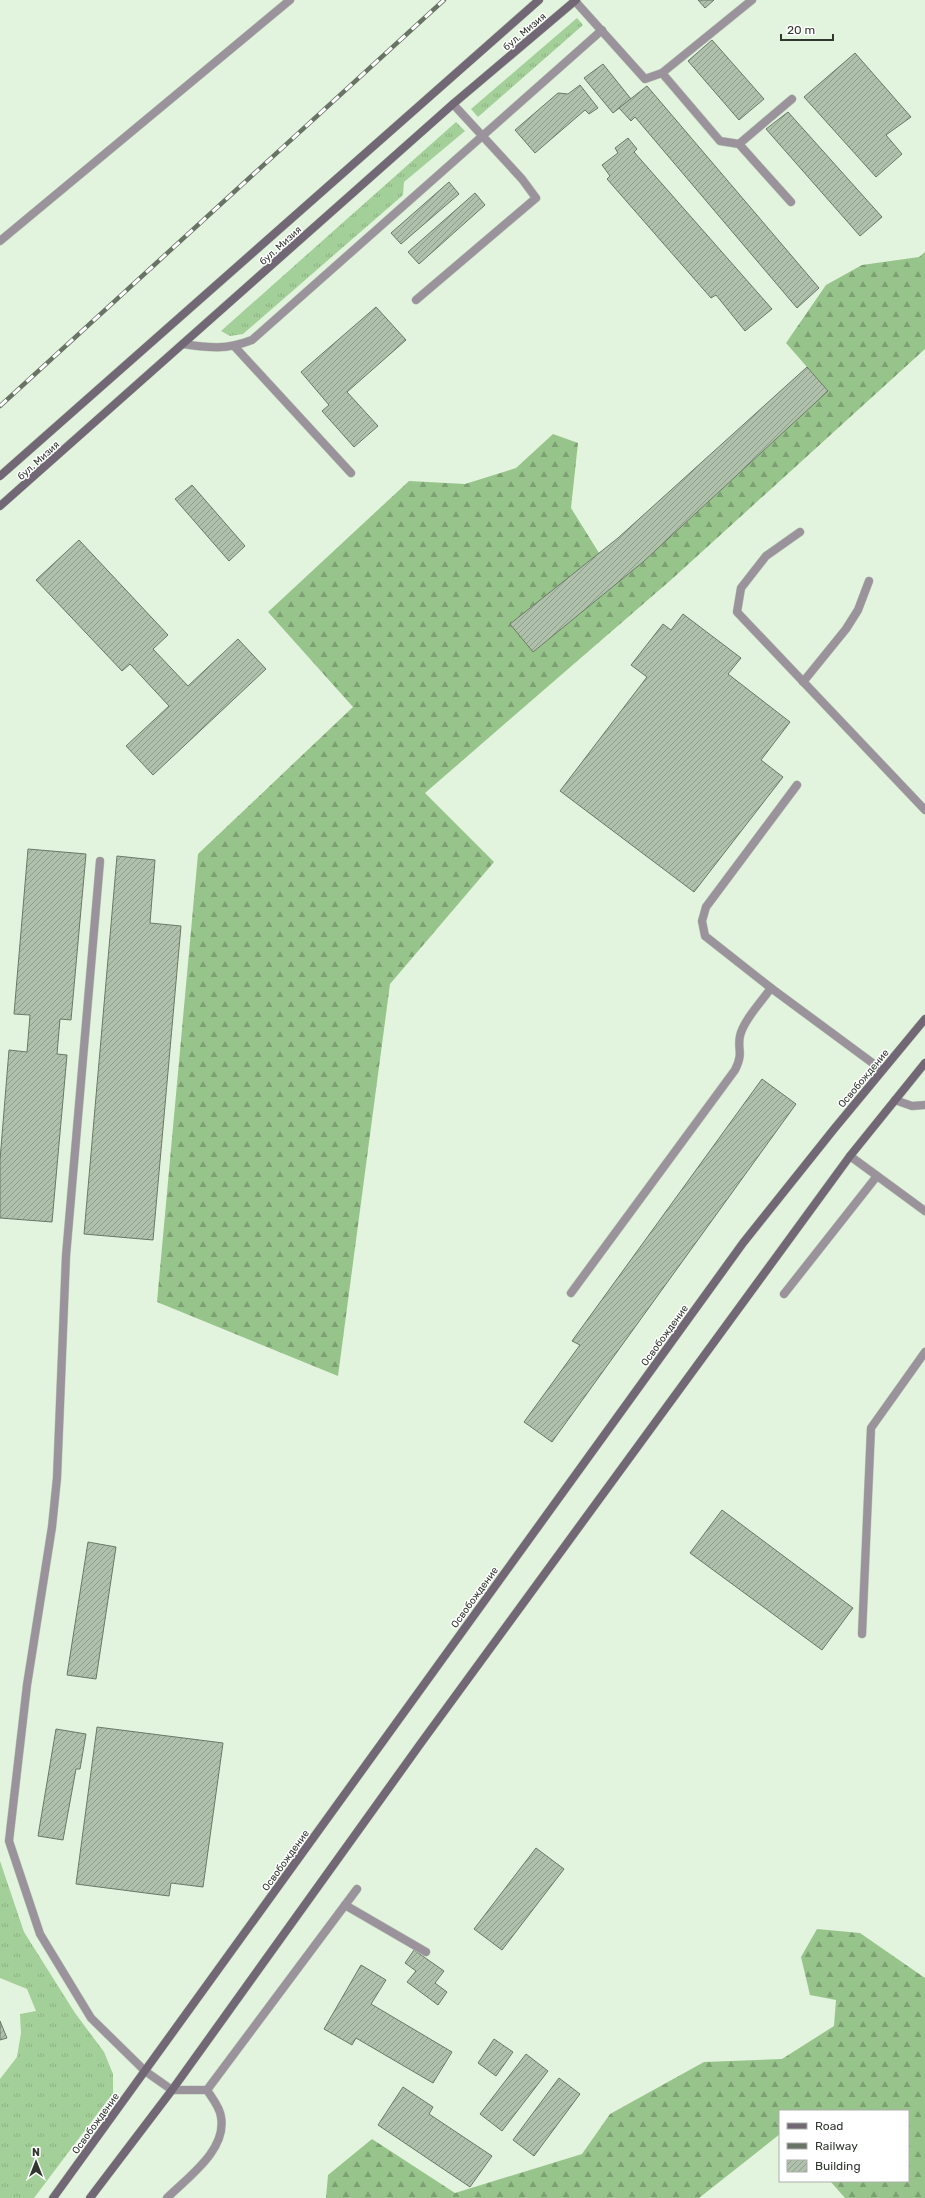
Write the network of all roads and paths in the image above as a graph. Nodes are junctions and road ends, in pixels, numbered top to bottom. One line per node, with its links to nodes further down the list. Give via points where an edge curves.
1 (290, 0): 12 (street)
2 (539, 0): 17 (street, бул. Мизия)
3 (576, 0): 5 (street); 8 (street, бул. Мизия)
4 (752, 0): 6 (street)
5 (602, 30): 6 (street, via 645,79); 9 (street)
6 (662, 73): 10 (street, via 720,141)
7 (792, 99): 10 (street)
8 (454, 104): 9 (street); 14 (street, бул. Мизия)
9 (482, 136): 13 (street, via 536,198); 15 (street, via 252,340)
10 (739, 144): 11 (street)
11 (791, 202)
12 (0, 241)
13 (416, 300)
14 (183, 344): 15 (street, via 217,349); 18 (street, бул. Мизия)
15 (235, 347): 16 (street)
16 (351, 473)
17 (0, 476)
18 (0, 506)
19 (800, 532): 21 (street, via 766,556 741,588 737,612)
20 (869, 582): 21 (street, via 858,610 846,629)
21 (803, 682): 23 (street)
22 (797, 785): 25 (street, via 706,907 702,921 705,936)
23 (925, 810)
24 (100, 861): 41 (street, via 66,1256 57,1478 53,1520 27,1685 9,1841 40,1934 91,2018)
25 (771, 988): 28 (street); 34 (street, via 743,1027 739,1037 740,1059 735,1070)
26 (925, 1019): 28 (street, Освобождение)
27 (925, 1063): 29 (street)
28 (882, 1070): 41 (street, Освобождение, via 743,1243)
29 (896, 1100): 30 (street, via 912,1106); 31 (street)
30 (925, 1105)
31 (850, 1156): 32 (street); 42 (street, via 426,1736)
32 (877, 1176): 33 (street); 35 (street)
33 (925, 1211)
34 (571, 1293)
35 (784, 1294)
36 (925, 1352): 37 (street, via 871,1428)
37 (862, 1634)
38 (357, 1889): 39 (street)
39 (345, 1905): 40 (street); 43 (street)
40 (426, 1952)
41 (145, 2071): 42 (street); 44 (street, Освобождение)
42 (172, 2090): 43 (street); 45 (street)
43 (207, 2090): 46 (street, via 221,2116 222,2130 210,2154)
44 (53, 2198)
45 (90, 2198)
46 (167, 2198)

